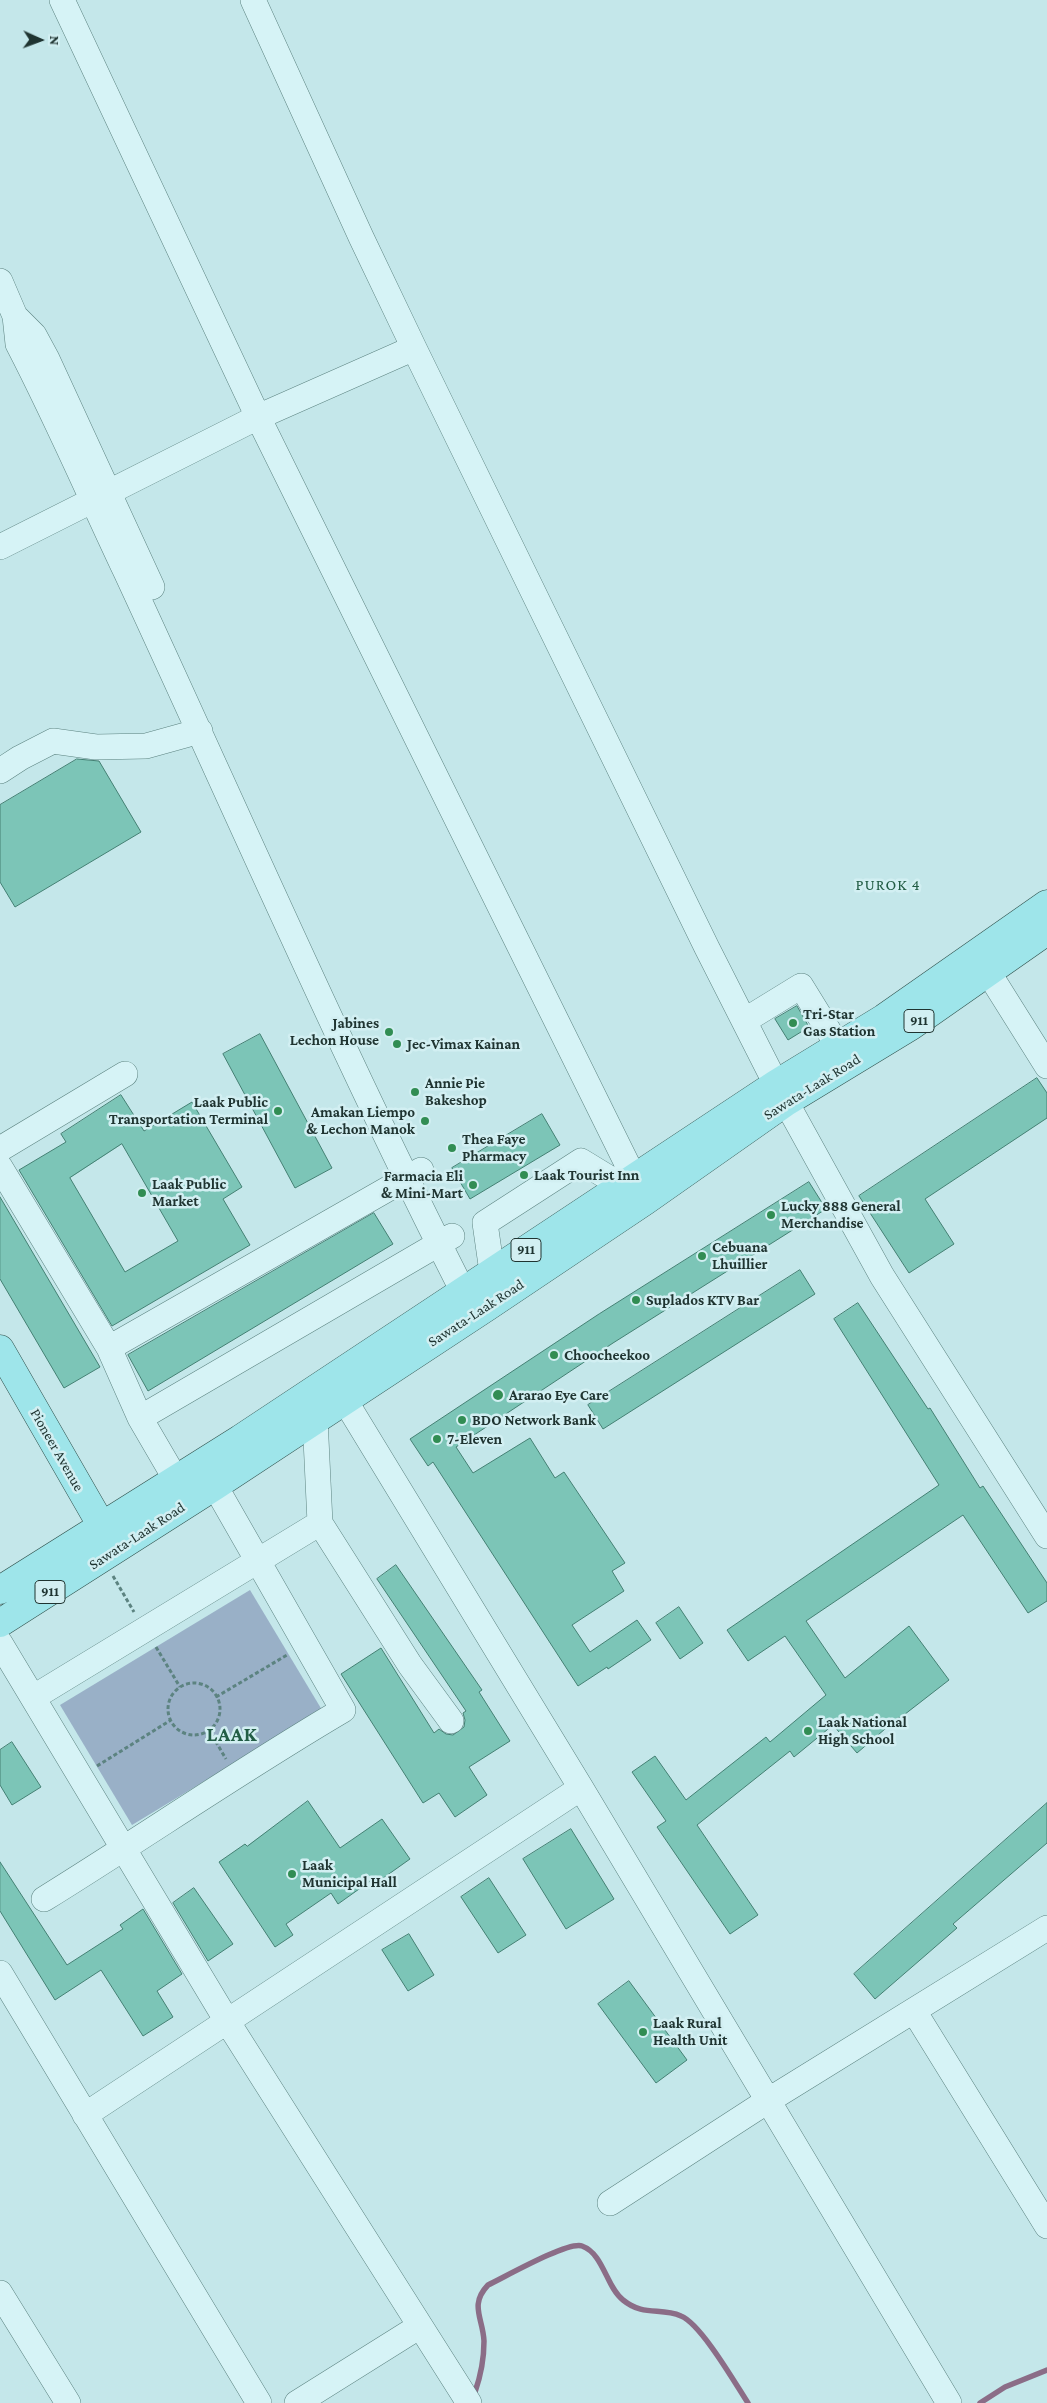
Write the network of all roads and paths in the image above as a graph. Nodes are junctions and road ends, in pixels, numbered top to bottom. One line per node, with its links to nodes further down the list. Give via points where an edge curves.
1 (62, 0): 5 (street)
2 (253, 0): 4 (street)
3 (0, 281): 6 (street, via 15,316 34,335 47,359)
4 (414, 348): 5 (street); 13 (street)
5 (258, 417): 6 (street); 21 (street)
6 (100, 497): 7 (street); 8 (street); 20 (street, via 297,905)
7 (0, 547)
8 (200, 731): 9 (street, via 146,746 96,747 53,742); 20 (street)
9 (0, 770)
10 (1047, 904): 12 (main road, Sawata-Laak Road / 911)
11 (1047, 931): 12 (main road, Sawata-Laak Road / 911)
12 (982, 964): 14 (main road, Sawata-Laak Road / 911); 15 (street); 17 (main road, Sawata-Laak Road / 911, via 911,1026)
13 (744, 1021): 14 (street, via 801,986); 17 (street)
14 (838, 1046): 17 (main road, Sawata-Laak Road / 911)
15 (1047, 1066)
16 (126, 1074): 18 (street)
17 (781, 1093): 21 (main road, Sawata-Laak Road / 911); 34 (street, via 882,1276)
18 (0, 1150)
19 (0, 1167): 24 (street)
20 (414, 1174): 22 (street); 24 (street)
21 (634, 1188): 23 (main road, Sawata-Laak Road / 911); 23 (street, via 581,1161 485,1223)
22 (445, 1240): 23 (street); 28 (street)
23 (478, 1294): 27 (main road, Sawata-Laak Road / 911); 30 (main road, Sawata-Laak Road / 911)
24 (109, 1348): 28 (street)
25 (0, 1350): 33 (main road, Pioneer Avenue)
26 (0, 1386): 33 (main road, Pioneer Avenue)
27 (344, 1399): 29 (main road, Sawata-Laak Road / 911); 48 (street)
28 (140, 1418): 30 (street)
29 (315, 1418): 31 (main road, Sawata-Laak Road / 911); 32 (street)
30 (175, 1478): 33 (main road, Sawata-Laak Road / 911)
31 (215, 1486): 35 (main road, Sawata-Laak Road / 911); 36 (street)
32 (320, 1523): 36 (street); 44 (street, via 410,1665)
33 (94, 1531): 35 (main road, Pioneer Avenue); 37 (main road, Sawata-Laak Road / 911)
34 (1047, 1536)
35 (108, 1555): 38 (main road, Sawata-Laak Road / 911)
36 (258, 1562): 40 (street); 41 (street)
37 (0, 1590)
38 (0, 1623)
39 (0, 1643): 41 (street)
40 (305, 1644): 42 (path); 46 (street, via 343,1710)
41 (34, 1697): 47 (street)
42 (216, 1697): 43 (path, via 204,1685 196,1683 180,1687 170,1698); 45 (path, via 219,1713 217,1721)
43 (171, 1720): 45 (path, via 181,1732 197,1735); 47 (path)
44 (451, 1721)
45 (208, 1730): 46 (path)
46 (236, 1775): 49 (street)
47 (80, 1776): 49 (street)
48 (581, 1788): 54 (street); 55 (street)
49 (124, 1850): 50 (street); 54 (street)
50 (44, 1899)
51 (1047, 1928): 53 (street)
52 (0, 1973): 56 (street)
53 (914, 2011): 55 (street); 58 (street)
54 (227, 2021): 56 (street); 60 (street)
55 (769, 2100): 57 (street); 65 (street)
56 (85, 2115): 62 (street)
57 (610, 2203)
58 (1047, 2226)
59 (0, 2293): 61 (street)
60 (420, 2326): 63 (street); 64 (street)
61 (68, 2403)
62 (259, 2403)
63 (297, 2403)
64 (469, 2403)
65 (949, 2403)

